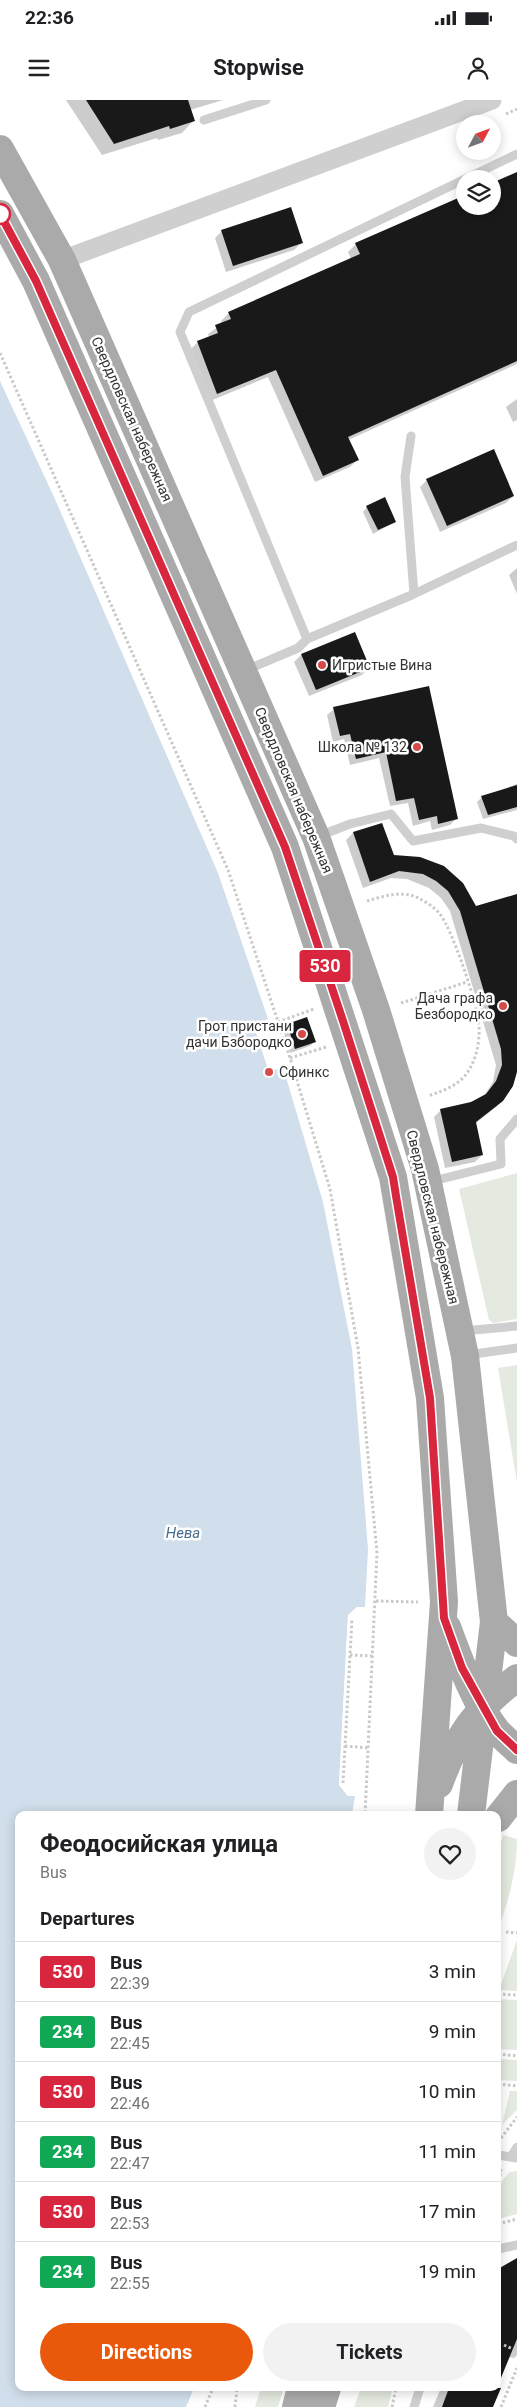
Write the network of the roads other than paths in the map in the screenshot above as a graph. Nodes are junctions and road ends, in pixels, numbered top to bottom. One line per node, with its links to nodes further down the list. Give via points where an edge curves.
1 (266, 100): 3 (lane)
2 (492, 100): 7 (street)
3 (204, 120)
4 (0, 149): 7 (main road, Свердловская набережная)
5 (517, 154): 11 (lane, via 190,312 180,332)
6 (0, 214): 20 (main road, Свердловская набережная, via 36,281 285,847 393,1177 430,1398)
7 (62, 260): 12 (main road, Свердловская набережная)
8 (411, 436): 10 (lane, via 405,477)
9 (517, 545): 10 (lane)
10 (414, 594): 11 (lane)
11 (307, 639): 12 (lane, via 298,648)
12 (243, 671): 13 (main road, Свердловская набережная)
13 (316, 837): 14 (lane, via 391,814 413,840 481,828); 16 (main road, Свердловская набережная, via 376,1010)
14 (517, 838)
15 (517, 1119): 16 (lane, via 500,1140 501,1164)
16 (428, 1183): 18 (main road, Свердловская набережная)
17 (517, 1326): 18 (lane)
18 (463, 1343): 19 (lane); 21 (main road, Свердловская набережная)
19 (517, 1348)
20 (444, 1618): 24 (main road, Свердловская набережная, via 462,1668); 27 (main road, Свердловская набережная)
21 (494, 1622): 22 (main road); 24 (main road, Свердловская набережная)
22 (517, 1643)
23 (517, 1678): 24 (main road)
24 (483, 1706): 25 (main road, via 497,1731); 28 (main road, Свердловская набережная, via 447,1761); 29 (main road, Свердловская набережная)
25 (517, 1750)
26 (517, 1794): 30 (main road)
27 (429, 1811)
28 (429, 1811)
29 (471, 1811)
30 (501, 1814)
31 (517, 2148): 33 (lane)
32 (501, 2156): 33 (lane)
33 (514, 2158)
34 (517, 2245): 35 (lane)
35 (501, 2248)
36 (300, 2391): 39 (main road)
37 (326, 2391): 40 (main road)
38 (419, 2391): 41 (lane)
39 (296, 2407)
40 (321, 2407)
41 (414, 2407)

